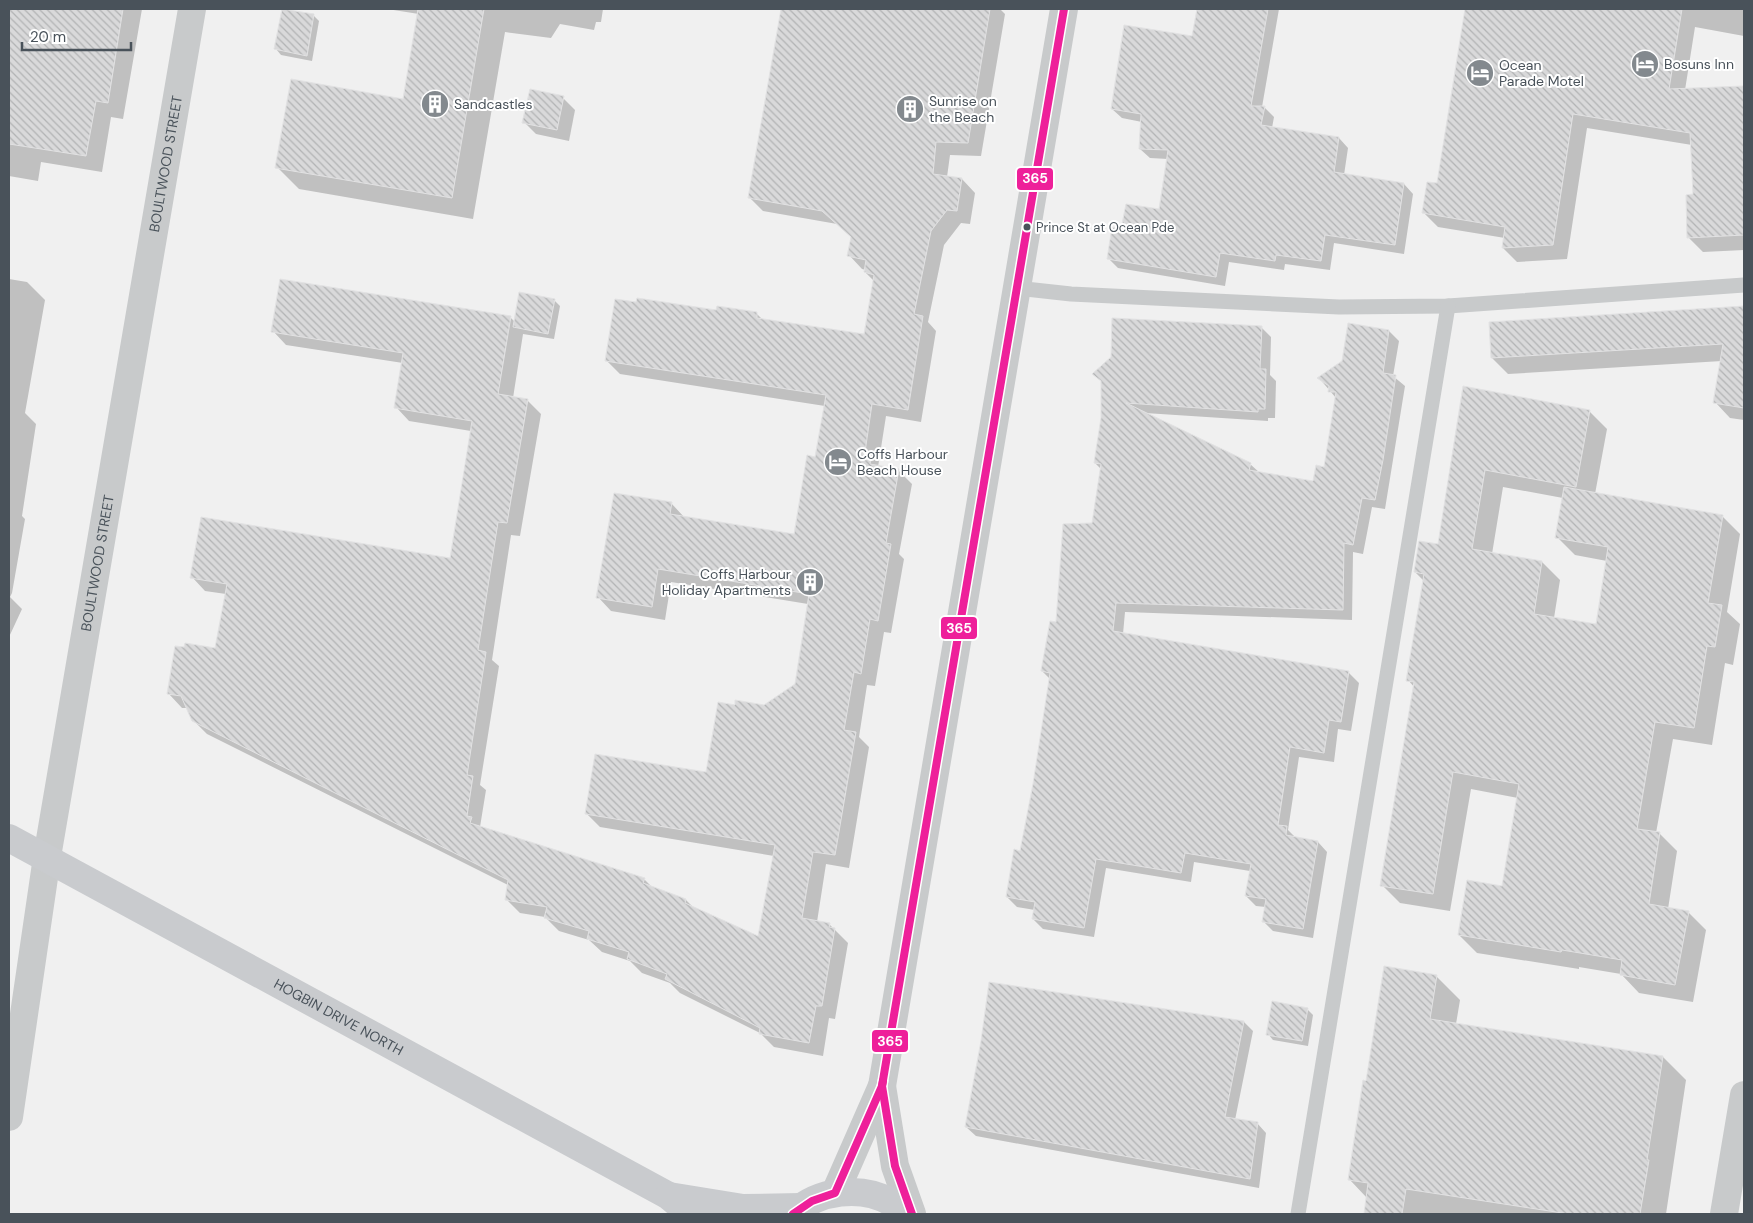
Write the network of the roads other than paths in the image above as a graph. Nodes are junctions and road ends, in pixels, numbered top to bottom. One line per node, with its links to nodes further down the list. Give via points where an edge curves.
1 (192, 9): 7 (street, BOULTWOOD STREET)
2 (1064, 9): 4 (street)
3 (1744, 285): 5 (lane)
4 (1016, 288): 5 (lane, via 1071,294 1339,307); 8 (street)
5 (1448, 306): 17 (lane)
6 (9, 838): 7 (main road, HOGBIN DRIVE NORTH)
7 (47, 857): 10 (street, BOULTWOOD STREET); 12 (main road, HOGBIN DRIVE NORTH)
8 (882, 1086): 11 (street); 16 (street, via 894,1166)
9 (1744, 1095): 18 (street)
10 (9, 1117)
11 (835, 1193): 13 (main road, via 817,1198); 15 (main road, via 864,1192 891,1202)
12 (669, 1196): 13 (main road, HOGBIN DRIVE NORTH, via 743,1208); 14 (main road, HOGBIN DRIVE NORTH)
13 (797, 1210)
14 (690, 1214)
15 (907, 1214)
16 (912, 1214)
17 (1298, 1214)
18 (1724, 1214)

